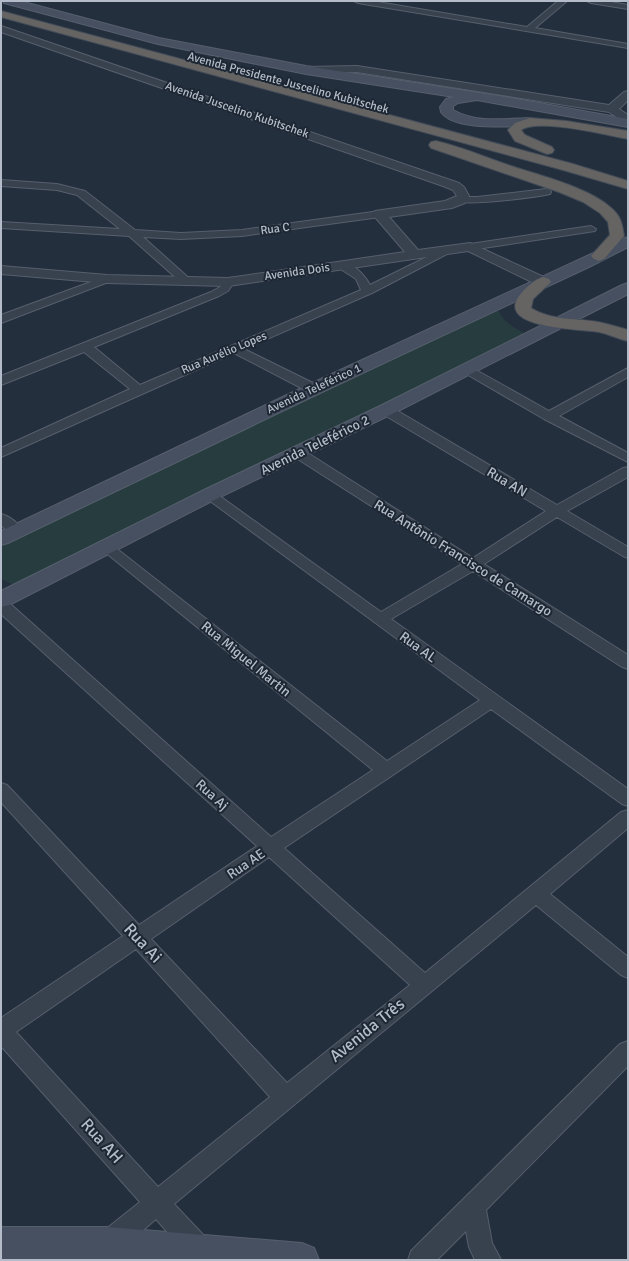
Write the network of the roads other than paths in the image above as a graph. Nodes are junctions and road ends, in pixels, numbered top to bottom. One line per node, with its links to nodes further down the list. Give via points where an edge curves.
1 (8, 1): 12 (main road, Avenida Presidente Juscelino Kubitschek)
2 (358, 1): 11 (street)
3 (563, 1): 11 (street)
4 (591, 1): 6 (street)
5 (1, 7): 14 (highway, Avenida Presidente Juscelino Kubitschek)
6 (628, 7)
7 (1, 14): 8 (highway, Avenida Presidente Juscelino Kubitschek)
8 (28, 21): 9 (highway); 17 (highway, Avenida Presidente Juscelino Kubitschek)
9 (1, 23)
10 (1, 29): 31 (street, Avenida Juscelino Kubitschek, via 442,181 461,191)
11 (529, 29): 13 (street)
12 (158, 41): 14 (highway); 15 (main road, Avenida Presidente Juscelino Kubitschek)
13 (628, 46)
14 (212, 62): 26 (highway, Avenida Presidente Juscelino Kubitschek)
15 (306, 70): 18 (main road, Avenida Presidente Juscelino Kubitschek); 19 (street, Avenida Presidente Juscelino Kubitschek, via 357,69)
16 (628, 94): 21 (street)
17 (307, 97): 26 (highway, Avenida Presidente Juscelino Kubitschek); 40 (highway, via 588,199 605,210 615,221 617,236)
18 (477, 97): 20 (main road, Avenida Presidente Juscelino Kubitschek); 23 (main road, via 448,103 447,112 472,121)
19 (554, 101): 20 (street); 21 (street, Avenida Presidente Juscelino Kubitschek)
20 (511, 102): 24 (main road, Avenida Presidente Juscelino Kubitschek)
21 (612, 109): 22 (street)
22 (628, 120)
23 (530, 122): 25 (highway, via 561,124); 26 (highway, via 514,130 520,138)
24 (628, 123)
25 (628, 135)
26 (571, 163): 27 (highway); 29 (highway)
27 (628, 174)
28 (1, 183): 35 (street, via 57,187 81,193)
29 (628, 185)
30 (546, 192): 31 (street, Rua C)
31 (460, 200): 32 (street, Rua C, via 447,205)
32 (380, 214): 35 (street, Rua C, via 212,236); 39 (street)
33 (1, 224): 35 (street, Rua C)
34 (591, 230): 37 (street, Avenida Dois)
35 (132, 233): 44 (street)
36 (628, 241): 40 (main road, Avenida Teleférico 1)
37 (470, 247): 38 (street, Avenida Dois); 46 (street)
38 (445, 251): 39 (street, Avenida Dois); 48 (street, Rua Aurélio Lopes)
39 (415, 255): 41 (street, Avenida Dois)
40 (599, 256): 46 (main road, Avenida Teleférico 1)
41 (343, 266): 45 (street, Avenida Dois); 48 (street, via 365,282)
42 (1, 270): 43 (street, Avenida Dois)
43 (107, 279): 44 (street, Avenida Dois); 49 (street)
44 (187, 282): 45 (street, Avenida Dois)
45 (228, 282): 52 (street, via 224,289 215,294)
46 (543, 282): 50 (highway, via 524,299 523,310 530,316); 57 (main road, Avenida Teleférico 1)
47 (628, 288): 50 (main road, Avenida Teleférico 2)
48 (368, 291): 53 (street, Rua Aurélio Lopes)
49 (1, 319)
50 (558, 324): 51 (highway, via 598,327); 54 (main road, Avenida Teleférico 2)
51 (628, 336)
52 (85, 346): 56 (street); 58 (street)
53 (235, 349): 57 (street); 58 (street, Rua Aurélio Lopes)
54 (467, 369): 59 (main road, Avenida Teleférico 2); 60 (street)
55 (628, 372): 60 (street)
56 (1, 381)
57 (314, 389): 68 (main road, Avenida Teleférico 1)
58 (139, 390): 61 (street, Rua Aurélio Lopes)
59 (386, 410): 62 (main road, Avenida Teleférico 2); 66 (street, Rua AN)
60 (549, 416): 63 (street)
61 (1, 453)
62 (298, 453): 65 (main road, Avenida Teleférico 2); 72 (street, Rua Antônio Francisco de Camargo)
63 (628, 458)
64 (628, 471): 66 (street)
65 (209, 495): 70 (main road, Avenida Teleférico 2); 75 (street, Rua AL)
66 (556, 511): 71 (street, Rua AN); 72 (street)
67 (1, 518): 68 (street)
68 (18, 532): 69 (main road, Avenida Teleférico 1)
69 (1, 539)
70 (107, 548): 73 (main road, Avenida Teleférico 2); 78 (street, Rua Miguel Martin)
71 (628, 553)
72 (474, 564): 75 (street); 76 (street, Rua Antônio Francisco de Camargo)
73 (1, 600)
74 (1, 605): 82 (street, Rua Aj)
75 (380, 619): 77 (street, Rua AL)
76 (628, 663)
77 (492, 700): 78 (street, Rua AE); 80 (street, Rua AL)
78 (386, 770): 82 (street, Rua AE)
79 (1, 790): 84 (street, Rua Ai)
80 (628, 799)
81 (628, 817): 83 (street, Avenida Três)
82 (270, 847): 84 (street, Rua AE); 86 (street, Rua Aj)
83 (536, 894): 85 (street); 86 (street, Avenida Três)
84 (138, 937): 87 (street, Rua AE); 89 (street, Rua Ai)
85 (628, 969)
86 (424, 985): 89 (street, Avenida Três)
87 (1, 1030): 90 (street, Rua AH)
88 (628, 1051): 91 (street)
89 (285, 1097): 90 (street, Avenida Três)
90 (158, 1202): 93 (street, Avenida Três); 94 (street, Rua AH)
91 (473, 1206): 96 (street); 97 (street, via 481,1247)
92 (1, 1244): 93 (main road)
93 (107, 1244): 94 (main road)
94 (202, 1253): 95 (main road)
95 (302, 1260)
96 (420, 1260)
97 (489, 1260)

